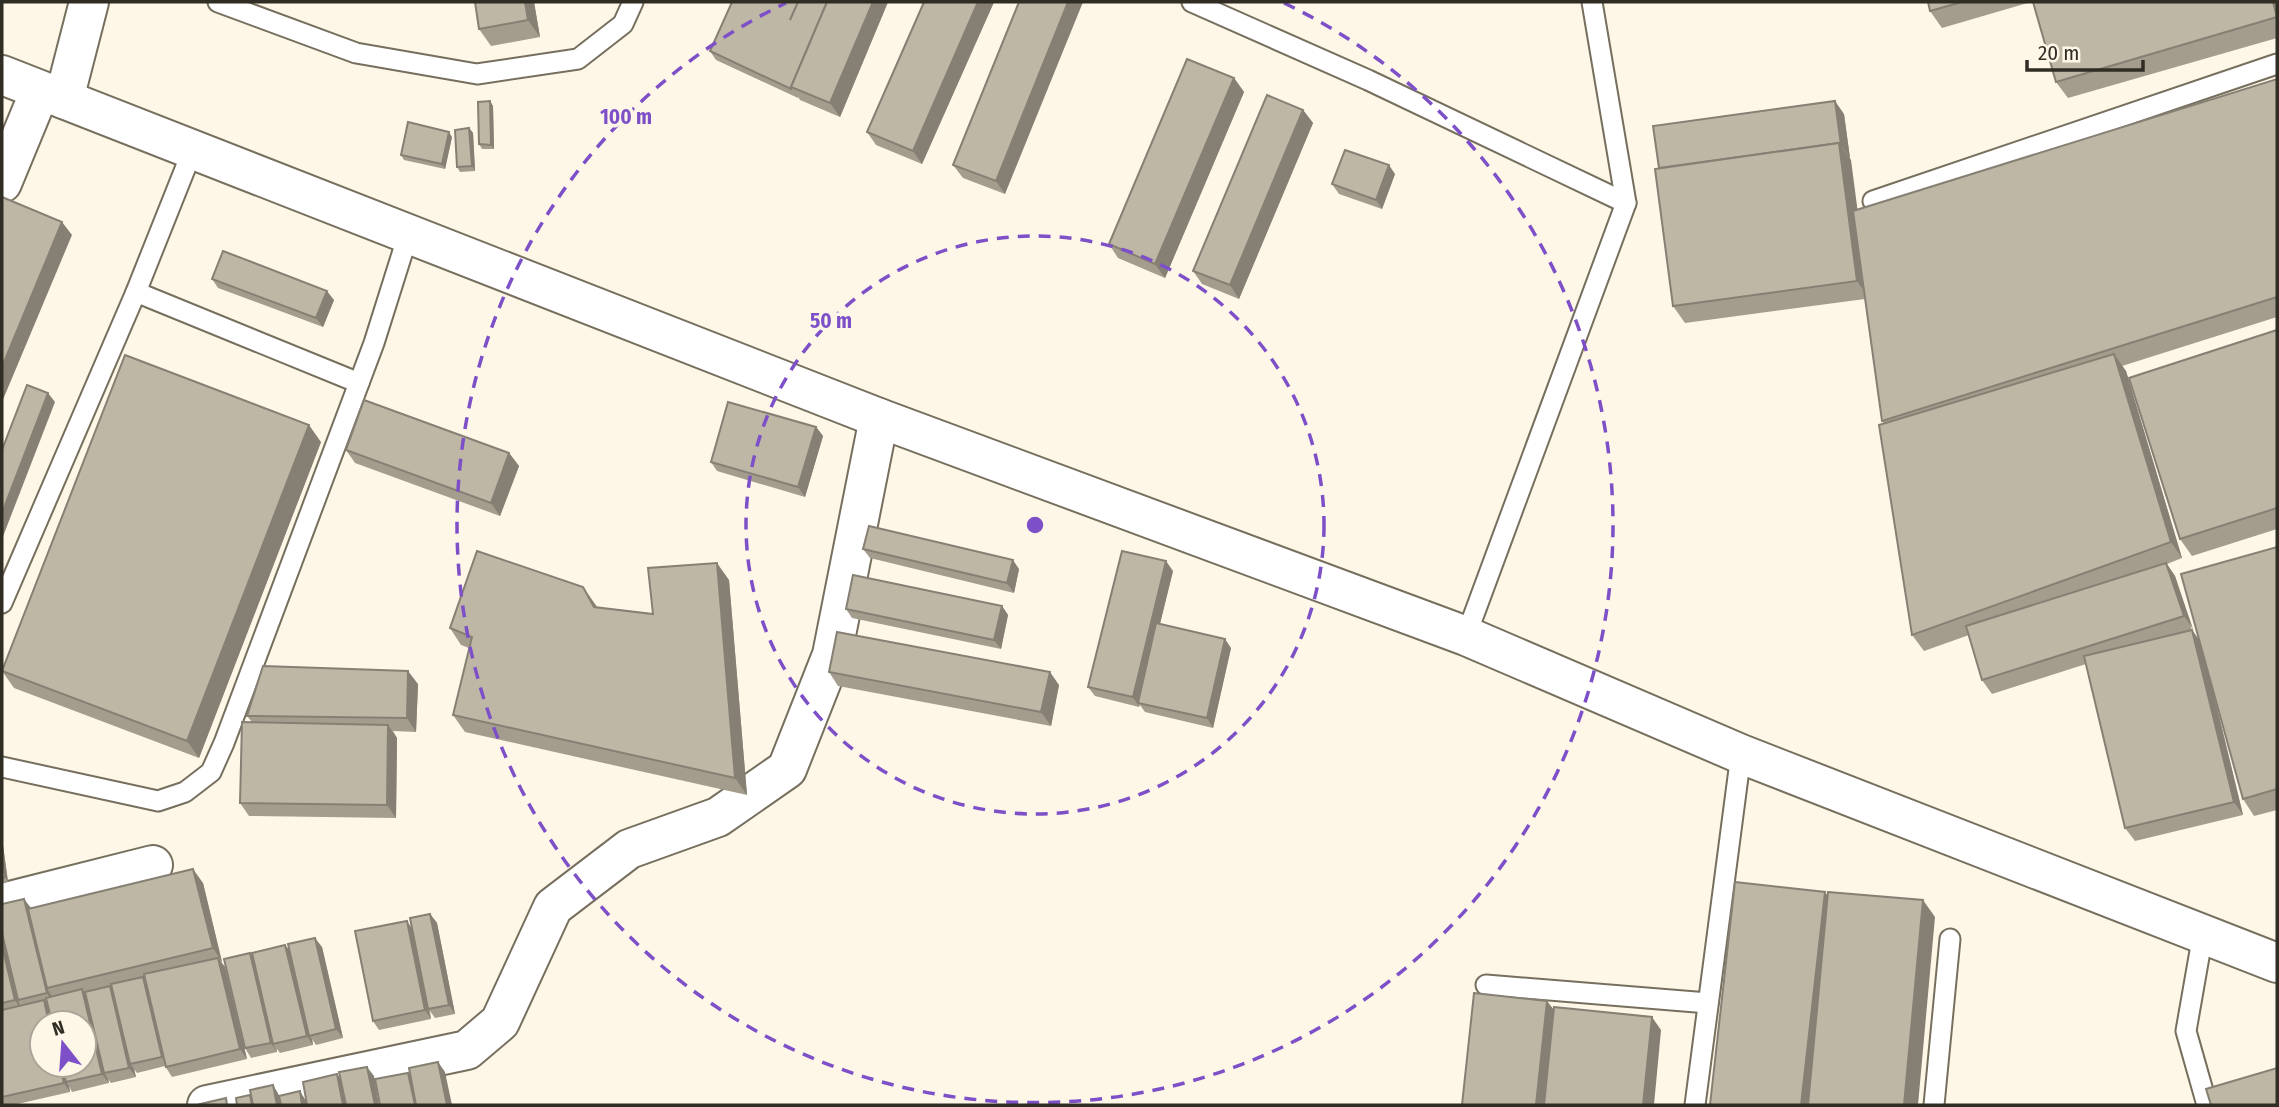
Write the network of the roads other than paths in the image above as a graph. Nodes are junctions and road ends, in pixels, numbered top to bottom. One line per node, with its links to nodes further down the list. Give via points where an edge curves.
1 (89, 2): 8 (street)
2 (218, 2): 3 (lane, via 356,53 477,74 578,59 623,24)
3 (633, 2)
4 (1192, 2): 12 (lane)
5 (1592, 2): 12 (lane)
6 (2277, 64): 11 (lane)
7 (2, 75): 8 (street)
8 (52, 95): 9 (street); 10 (street)
9 (193, 149): 13 (street); 14 (lane)
10 (2, 183)
11 (1873, 201)
12 (1626, 203): 18 (lane)
13 (408, 234): 15 (lane); 16 (street)
14 (136, 292): 15 (lane); 17 (lane)
15 (359, 383): 20 (lane, via 211,772 186,792 158,800)
16 (879, 418): 18 (street); 28 (street, via 832,655 787,769 718,817 629,849 553,907 500,1022 467,1050)
17 (2, 603)
18 (1466, 636): 19 (street)
19 (1741, 754): 23 (street); 27 (lane)
20 (2, 767)
21 (153, 865): 22 (street)
22 (2, 903)
23 (2203, 934): 25 (street); 31 (lane, via 2186,1031)
24 (1950, 939): 30 (lane)
25 (2277, 963)
26 (1486, 985): 27 (lane)
27 (1708, 1003): 29 (lane)
28 (207, 1105)
29 (1695, 1105)
30 (1934, 1105)
31 (2207, 1105)

